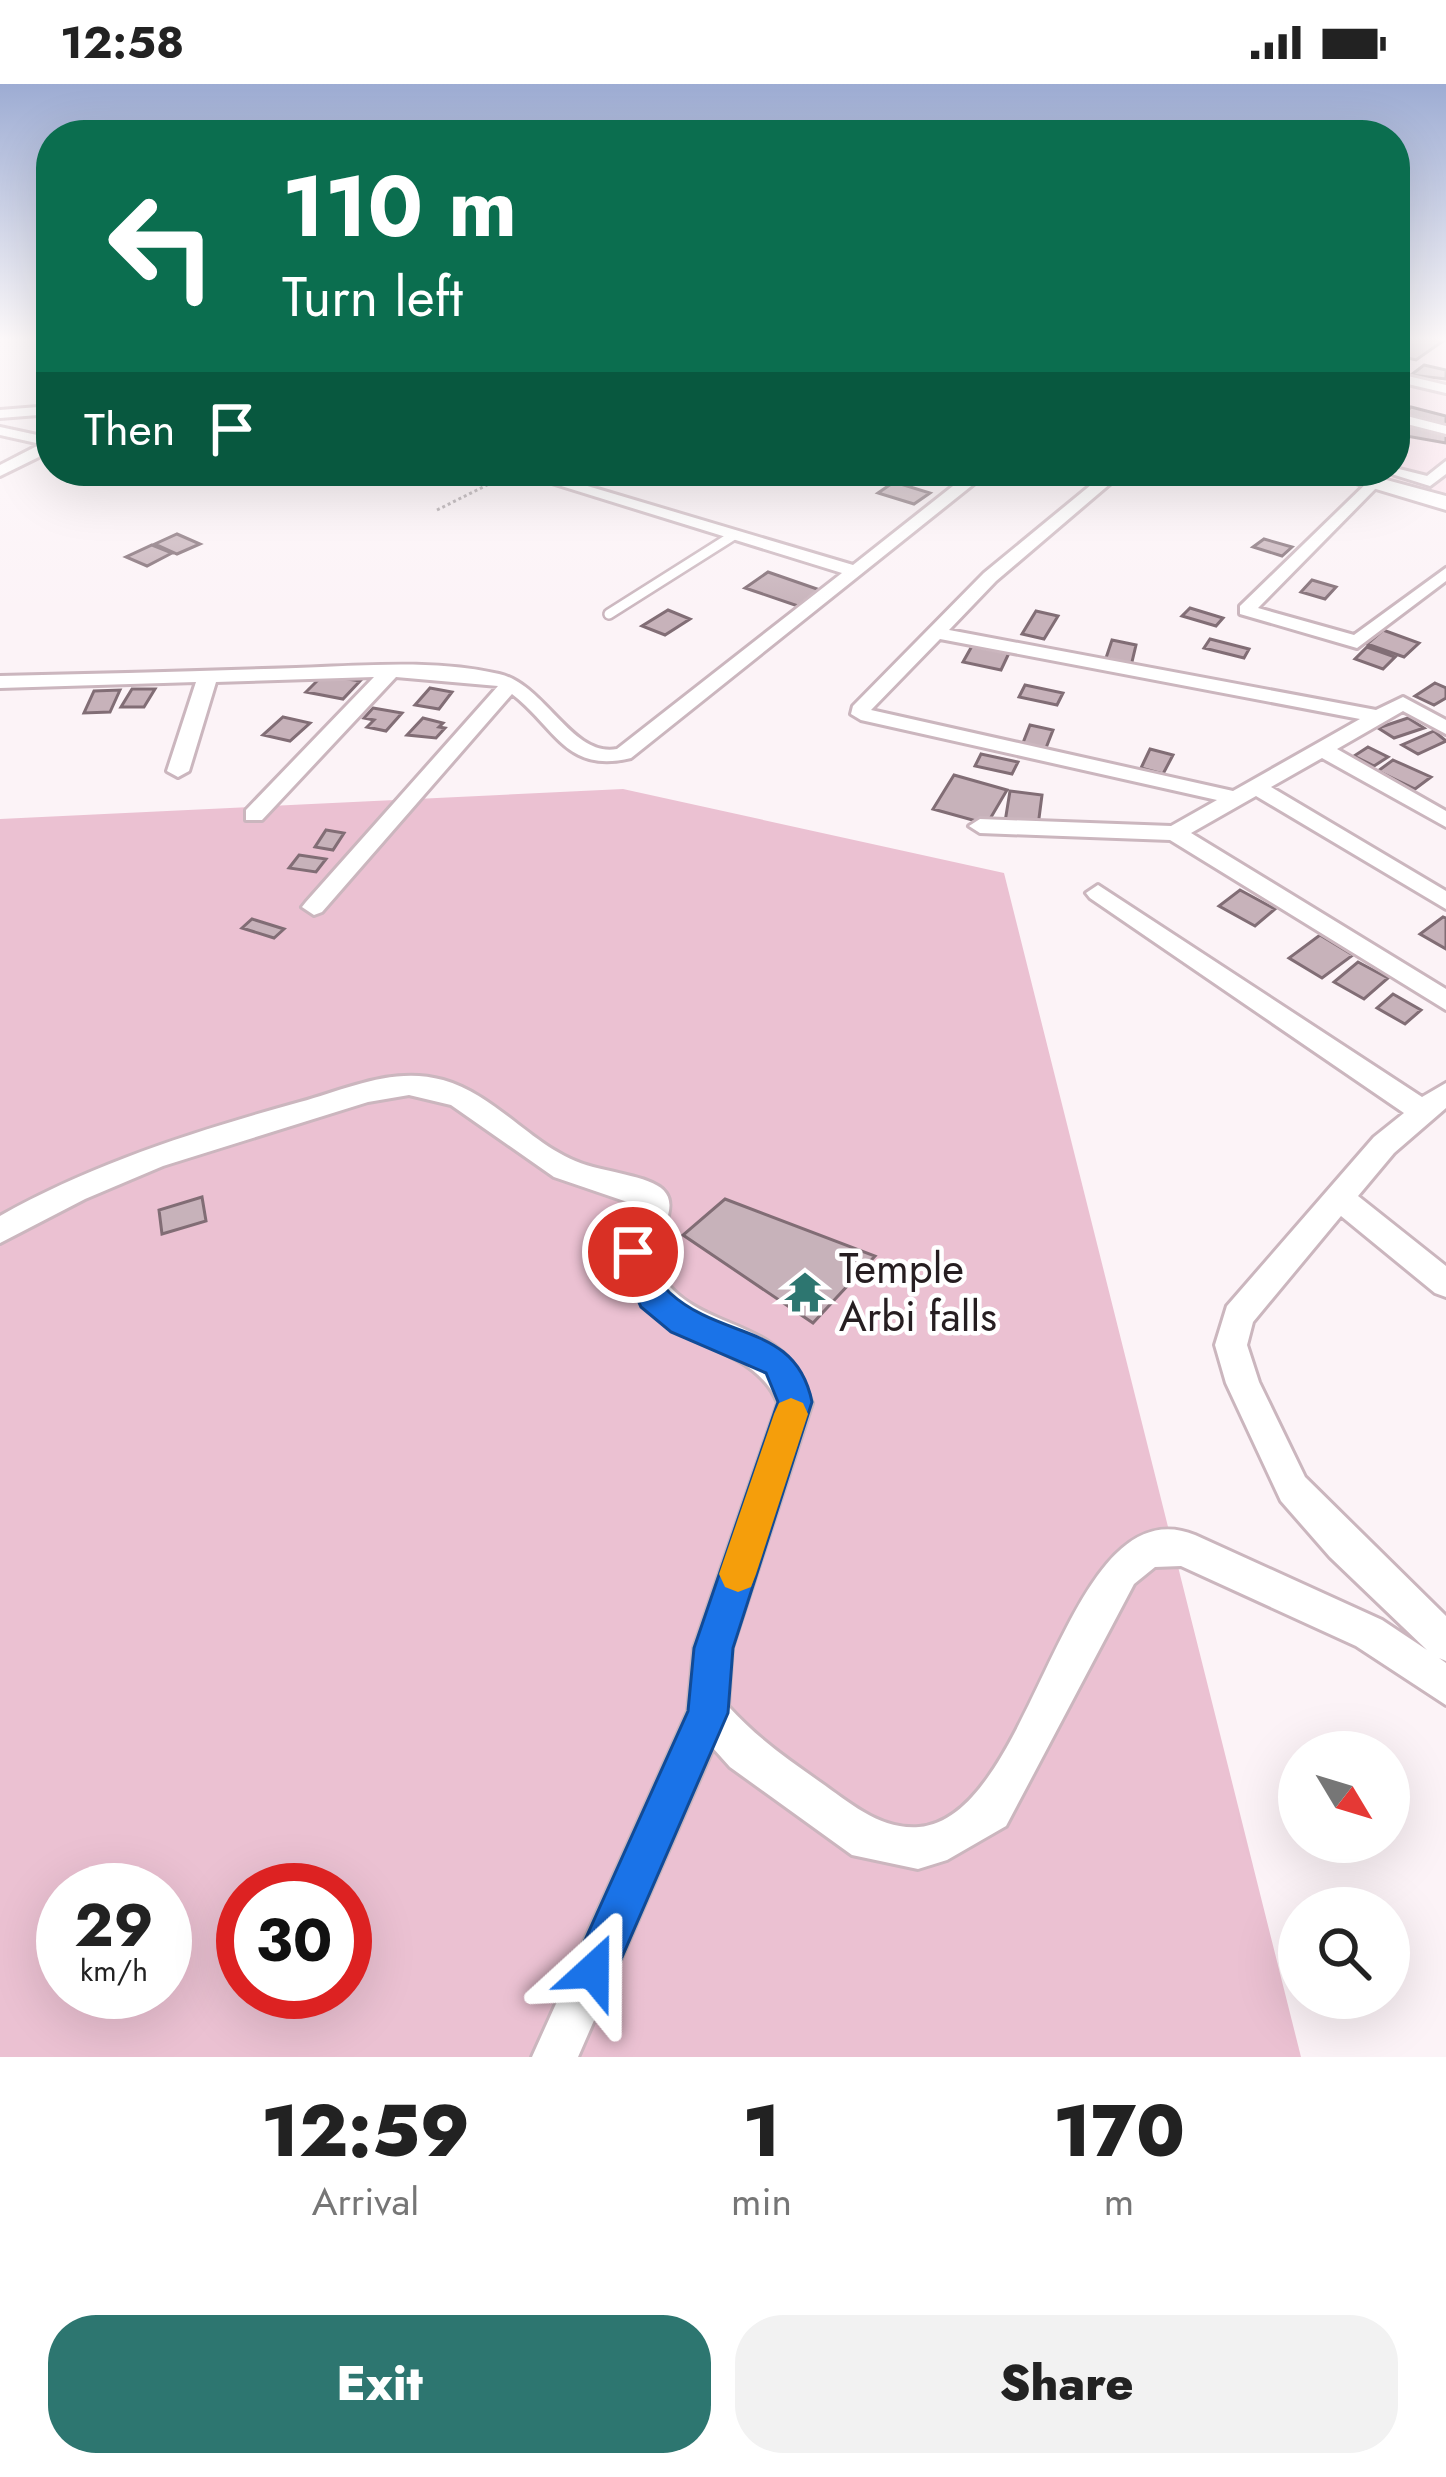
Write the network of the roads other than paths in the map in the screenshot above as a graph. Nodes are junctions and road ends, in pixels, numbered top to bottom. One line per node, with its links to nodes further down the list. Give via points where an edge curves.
1 (0, 431): 2 (street)
2 (36, 440)
3 (36, 452): 5 (street)
4 (1446, 466): 6 (street, via 1430,482)
5 (0, 471)
6 (1410, 480)
7 (569, 486): 13 (street)
8 (963, 486): 14 (street)
9 (1099, 486): 17 (street, via 989,577)
10 (1372, 486): 15 (street, via 1246,610 1357,642)
11 (1404, 486): 12 (main road)
12 (1446, 503)
13 (734, 535): 14 (street); 16 (lane)
14 (855, 572): 21 (street, via 617,757 585,753)
15 (1446, 573)
16 (609, 614)
17 (936, 633): 22 (street); 26 (street, via 861,714)
18 (392, 670): 19 (street); 21 (street); 27 (street)
19 (208, 676): 20 (street); 25 (street)
20 (0, 682)
21 (511, 683): 33 (street)
22 (1379, 717): 23 (street, via 1403,703); 24 (street)
23 (1446, 728)
24 (1322, 749): 26 (street); 28 (street)
25 (178, 771)
26 (1246, 792): 30 (street); 32 (street)
27 (254, 815)
28 (1446, 820)
29 (980, 826): 30 (street)
30 (1175, 833): 34 (street)
31 (1099, 893): 35 (street)
32 (1446, 901)
33 (314, 908)
34 (1446, 1001)
35 (1435, 1103): 36 (street, via 1384,1145)
36 (1340, 1199): 38 (street); 39 (street, via 1238,1316 1231,1345 1293,1489)
37 (0, 1231): 41 (street, via 106,1174 196,1141 421,1084 463,1100 566,1170 641,1189 658,1202 633,1252 652,1298 683,1322 778,1363 795,1402 713,1648)
38 (1446, 1284)
39 (1446, 1642)
40 (1446, 1686): 41 (street, via 1369,1633 1182,1548 1148,1549 1121,1571 992,1811 947,1839 917,1847 867,1840 744,1753)
41 (708, 1713): 42 (street)
42 (555, 2057)

